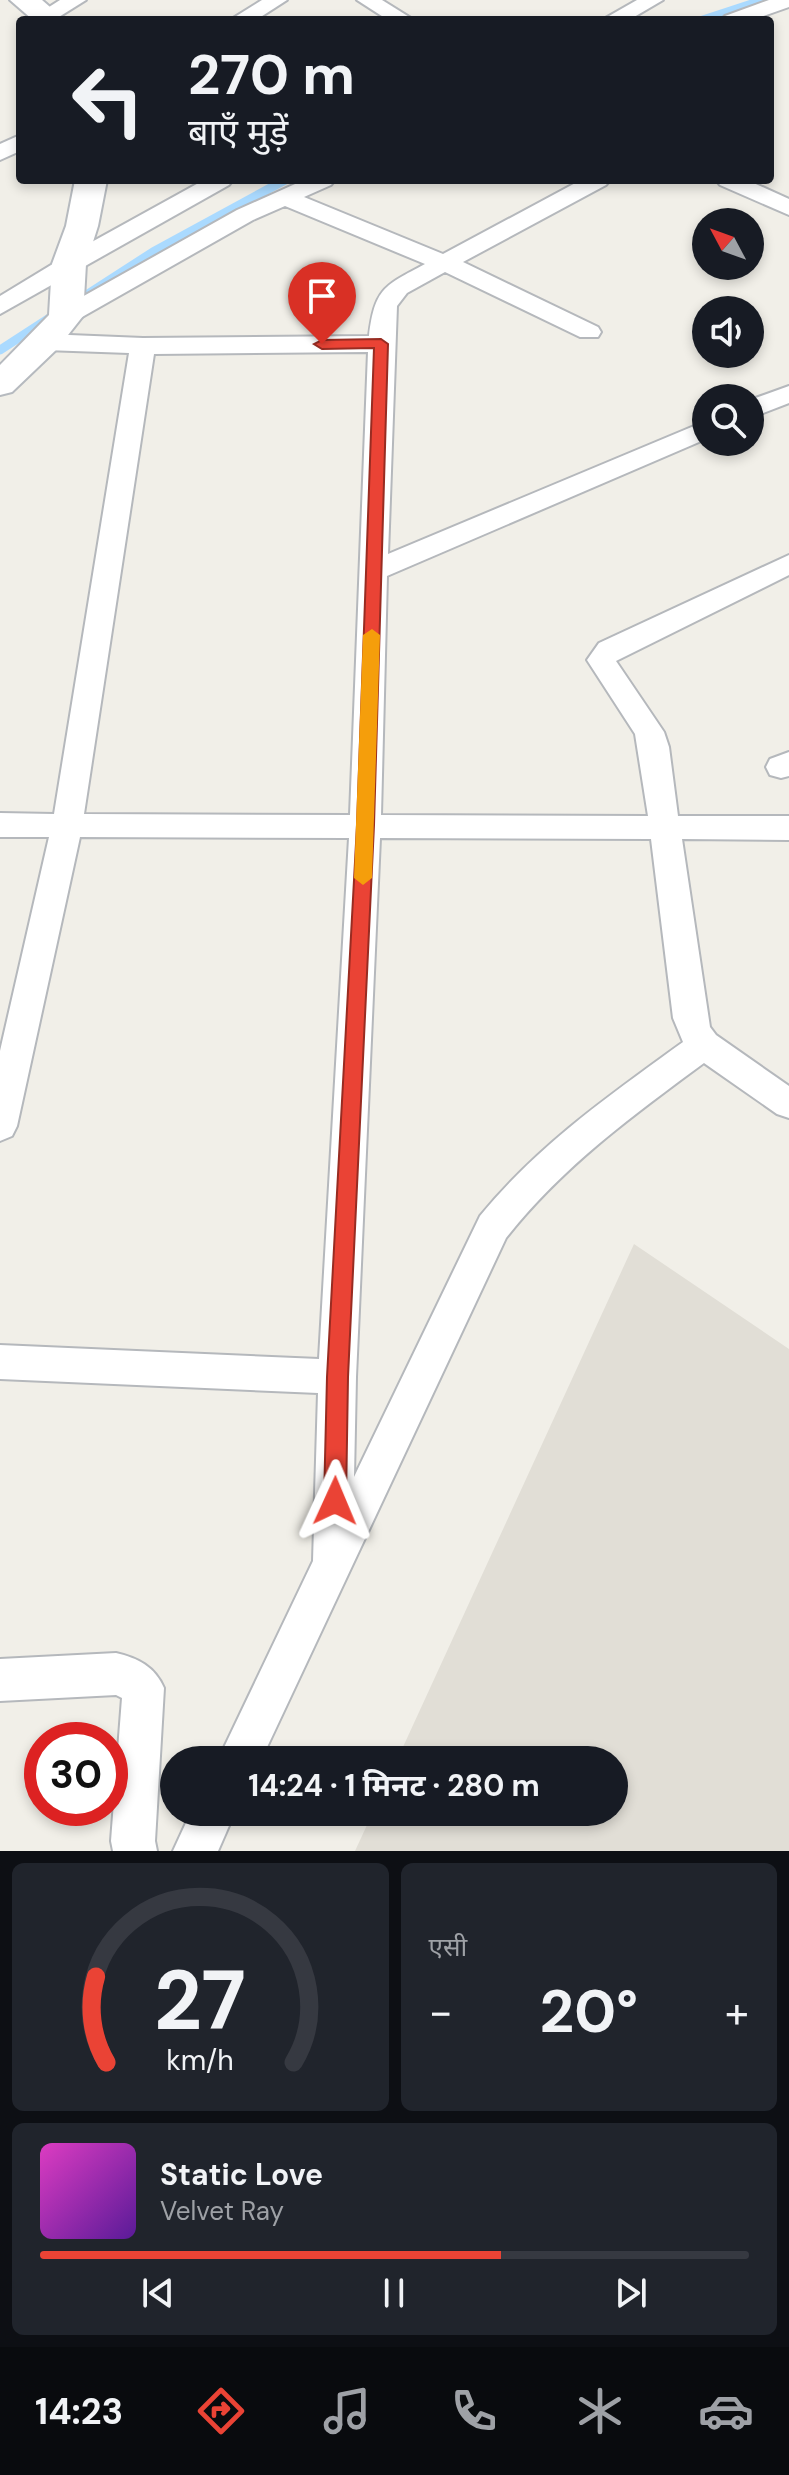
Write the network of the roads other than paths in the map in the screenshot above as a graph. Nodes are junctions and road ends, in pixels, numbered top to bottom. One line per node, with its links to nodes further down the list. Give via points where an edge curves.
1 (76, 0): 6 (street)
2 (277, 0): 7 (street)
3 (367, 0): 8 (street)
4 (653, 0): 9 (street)
5 (789, 0): 10 (street)
6 (40, 12)
7 (248, 16)
8 (396, 16)
9 (621, 16)
10 (743, 16)
11 (90, 184): 19 (street)
12 (214, 184): 19 (street)
13 (314, 184): 16 (street)
14 (591, 184): 18 (street)
15 (737, 184): 17 (street)
16 (284, 197): 18 (street); 21 (street, via 161,260)
17 (789, 208)
18 (445, 263): 22 (street); 23 (street, via 389,297)
19 (69, 269): 20 (street); 21 (street)
20 (0, 307)
21 (59, 323): 24 (street); 25 (street)
22 (589, 332)
23 (381, 344): 24 (street); 30 (street)
24 (143, 346): 33 (street)
25 (0, 384)
26 (789, 394): 27 (street)
27 (764, 404)
28 (692, 435): 30 (street)
29 (789, 564): 34 (street, via 602,655 602,663 649,732)
30 (374, 571): 32 (street)
31 (0, 825): 33 (street)
32 (365, 825): 33 (street); 34 (street); 40 (street)
33 (67, 826): 38 (street)
34 (663, 827): 35 (street); 36 (street, via 690,1018)
35 (789, 828)
36 (704, 1045): 37 (street); 41 (street, via 568,1147 493,1227)
37 (789, 1104)
38 (0, 1126)
39 (0, 1362): 40 (street)
40 (337, 1377): 41 (street)
41 (333, 1563): 43 (street)
42 (0, 1680): 45 (street, via 116,1674 143,1688)
43 (246, 1746)
44 (207, 1826): 46 (street)
45 (135, 1851)
46 (195, 1851)

